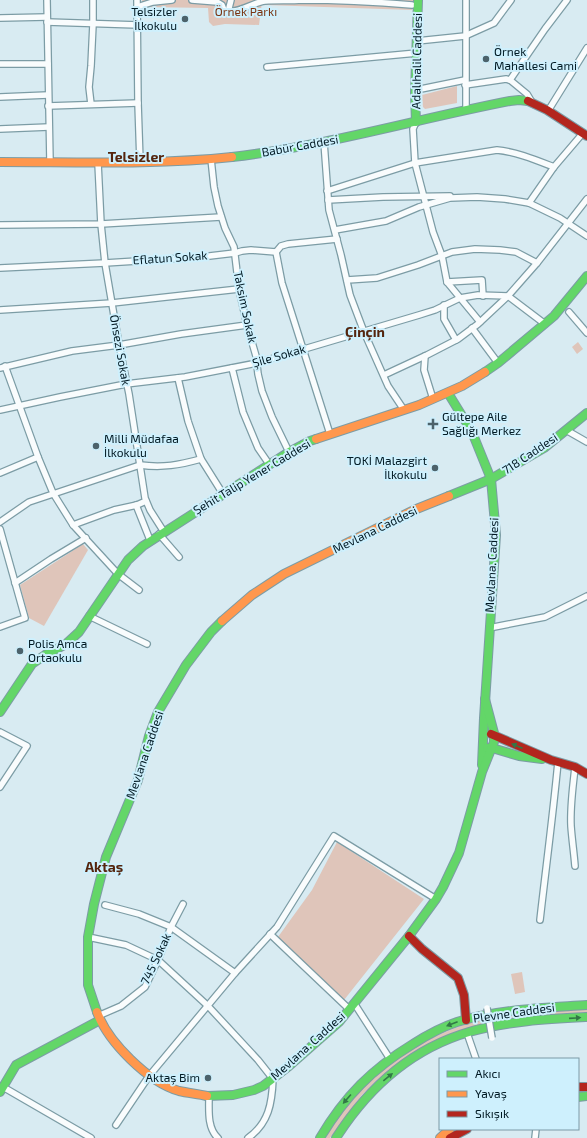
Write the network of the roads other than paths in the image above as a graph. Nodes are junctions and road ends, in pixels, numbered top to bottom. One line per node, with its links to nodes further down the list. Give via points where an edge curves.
1 (47, 0): 16 (street)
2 (93, 0): 17 (street)
3 (137, 0): 13 (street)
4 (172, 0): 9 (street)
5 (192, 0): 11 (street)
6 (231, 0): 14 (street)
7 (466, 0): 19 (street)
8 (566, 0): 26 (street)
9 (155, 1): 13 (street)
10 (509, 1): 19 (street, via 494,23)
11 (222, 2): 14 (street, via 224,10)
12 (415, 2): 14 (street, via 273,0); 20 (street, Adalıhalil Caddesi)
13 (137, 7): 18 (street)
14 (228, 12)
15 (0, 18): 16 (street)
16 (47, 20): 17 (street); 24 (street)
17 (93, 24): 18 (street); 32 (street, via 88,87)
18 (138, 25): 31 (street)
19 (465, 36): 20 (street); 27 (street)
20 (418, 41): 22 (street, Adalıhalil Caddesi)
21 (587, 48): 36 (street)
22 (417, 53): 25 (street); 28 (street, Adalıhalil Caddesi)
23 (0, 64): 24 (street)
24 (48, 64): 29 (street)
25 (267, 67)
26 (510, 80): 27 (street); 33 (street, via 527,94)
27 (465, 83): 28 (street); 35 (street)
28 (416, 90): 37 (street, Adalıhalil Caddesi)
29 (48, 95): 30 (street); 34 (street)
30 (0, 97)
31 (138, 103): 32 (street); 45 (street)
32 (91, 104): 34 (street)
33 (534, 104): 35 (street, Babür Caddesi, via 513,100); 36 (street, Babür Caddesi)
34 (48, 106): 38 (street)
35 (466, 110): 37 (street, Babür Caddesi)
36 (548, 111): 40 (street, Babür Caddesi)
37 (416, 122): 41 (street, Babür Caddesi); 47 (street, via 413,129)
38 (48, 127): 39 (street); 44 (street)
39 (0, 129)
40 (586, 134): 48 (street)
41 (324, 142): 42 (street, Babür Caddesi); 49 (street)
42 (211, 159): 45 (street, Babür Caddesi); 56 (street, Taksim Sokak)
43 (0, 162): 44 (street, Babür Caddesi)
44 (50, 162): 46 (street, Babür Caddesi)
45 (140, 162): 46 (street, Babür Caddesi)
46 (98, 163): 58 (street, Önsezi Sokak)
47 (415, 163): 48 (street, via 497,150 516,153); 49 (street); 50 (street)
48 (554, 167): 54 (street)
49 (327, 191): 53 (street)
50 (423, 196): 51 (street); 53 (street); 55 (street)
51 (460, 198): 54 (street, via 505,199); 55 (street)
52 (587, 199): 57 (street)
53 (328, 200): 60 (street)
54 (529, 203): 57 (street)
55 (425, 205): 60 (street, via 386,221); 65 (street)
56 (221, 217): 58 (street); 64 (street, Taksim Sokak)
57 (568, 222): 61 (street); 67 (street)
58 (101, 224): 59 (street); 66 (street, Önsezi Sokak)
59 (0, 225)
60 (335, 230): 62 (street)
61 (587, 236)
62 (337, 239): 63 (street, via 288,244 281,246); 70 (street)
63 (276, 252): 64 (street, Eflatun Sokak, via 251,250); 88 (street, via 282,283)
64 (235, 253): 66 (street, Eflatun Sokak); 72 (street, Taksim Sokak)
65 (442, 256): 67 (street, via 475,249 500,250 516,252); 70 (street, via 377,278); 71 (street)
66 (105, 263): 68 (street, Eflatun Sokak); 76 (street, Önsezi Sokak)
67 (537, 263): 74 (street)
68 (0, 268)
69 (587, 276): 81 (street, Şehit Talip Yener Caddesi, via 564,305)
70 (347, 280): 84 (street)
71 (447, 282): 73 (street, via 482,280); 75 (street)
72 (239, 289): 76 (street); 82 (street, Taksim Sokak)
73 (483, 296): 74 (street, Şile Sokak); 75 (street, Şile Sokak)
74 (508, 296): 80 (street); 81 (street)
75 (460, 298): 77 (street, Şile Sokak); 80 (street)
76 (112, 303): 78 (street); 87 (street, Önsezi Sokak)
77 (444, 305): 84 (street, Şile Sokak); 86 (street, via 444,319)
78 (0, 310)
79 (569, 312): 85 (street)
80 (480, 322): 83 (street)
81 (544, 324): 91 (street, Şehit Talip Yener Caddesi)
82 (247, 325): 87 (street); 90 (street, Taksim Sokak)
83 (472, 328): 86 (street); 91 (street)
84 (364, 332): 88 (street, Şile Sokak); 94 (street)
85 (587, 333)
86 (456, 340): 89 (street)
87 (118, 345): 92 (street, via 72,351); 96 (street, Önsezi Sokak)
88 (303, 349): 90 (street, Şile Sokak); 104 (street)
89 (425, 356): 94 (street); 98 (street, via 424,370)
90 (257, 363): 93 (street, Şile Sokak); 106 (street, Taksim Sokak, via 266,404)
91 (498, 363): 97 (street, Şehit Talip Yener Caddesi)
92 (2, 367): 99 (street)
93 (232, 368): 95 (street, Şile Sokak); 109 (street, via 243,412 258,448)
94 (384, 375): 101 (street)
95 (178, 378): 96 (street, Şile Sokak); 108 (street, via 188,421)
96 (126, 384): 99 (street, Şile Sokak); 110 (street, Önsezi Sokak)
97 (448, 393): 98 (street, Şehit Talip Yener Caddesi); 112 (street, Mevlana. Caddesi, via 472,432)
98 (433, 399): 101 (street, Şehit Talip Yener Caddesi)
99 (19, 405): 100 (street, Şile Sokak); 107 (street)
100 (0, 410)
101 (404, 410): 104 (street, Şehit Talip Yener Caddesi)
102 (587, 413): 103 (street, 718 Caddesi)
103 (566, 430): 105 (street); 112 (street, 718 Caddesi, via 544,448)
104 (330, 434): 106 (street, Şehit Talip Yener Caddesi, via 306,442)
105 (587, 442)
106 (289, 452): 109 (street, Şehit Talip Yener Caddesi)
107 (38, 457): 111 (street); 113 (street)
108 (202, 459): 110 (street, via 180,465); 114 (street)
109 (269, 464): 114 (street, Şehit Talip Yener Caddesi)
110 (140, 466): 113 (street); 115 (street, Önsezi Sokak)
111 (0, 473)
112 (491, 479): 130 (street, Mevlana. Caddesi, via 496,535); 152 (street, Mevlana Caddesi, via 419,508 295,568 252,595 211,632 186,665 155,720 146,744 138,780 106,857)
113 (53, 493): 117 (street, via 30,502); 118 (street)
114 (223, 494): 120 (street, Şehit Talip Yener Caddesi)
115 (146, 501): 116 (street); 120 (street, Önsezi Sokak)
116 (136, 506): 118 (street, via 114,510); 122 (street)
117 (0, 522)
118 (73, 524): 121 (street)
119 (0, 529): 125 (street)
120 (161, 533): 122 (street, Şehit Talip Yener Caddesi); 123 (street, Önsezi Sokak)
121 (86, 538): 124 (street); 125 (street)
122 (150, 540): 124 (street, Şehit Talip Yener Caddesi, via 132,555)
123 (179, 557)
124 (118, 574): 126 (street); 128 (street, Şehit Talip Yener Caddesi)
125 (15, 584): 129 (street, via 25,618)
126 (139, 590)
127 (587, 596): 130 (street, via 545,617)
128 (89, 616): 131 (street); 133 (street, Şehit Talip Yener Caddesi, via 71,640 32,664)
129 (0, 627)
130 (489, 628): 132 (street, Mevlana. Caddesi)
131 (147, 644)
132 (485, 698): 134 (street, Mevlana. Caddesi); 136 (street, Mevlana. Caddesi)
133 (0, 712)
134 (483, 731): 136 (street); 137 (street, Mevlana. Caddesi)
135 (0, 732): 143 (street, via 26,746)
136 (495, 735): 138 (street, Mevlana. Caddesi); 139 (street, one-way to 136)
137 (483, 748): 138 (street); 141 (street, Mevlana. Caddesi)
138 (492, 748): 139 (street, via 519,756); 141 (street, Mevlana. Caddesi)
139 (555, 761): 140 (street); 148 (street)
140 (575, 767): 142 (street); 144 (street, via 571,827)
141 (482, 772): 145 (street, Mevlana. Caddesi, via 459,853)
142 (587, 774)
143 (0, 788)
144 (575, 866)
145 (436, 899): 150 (street, via 334,836 277,928); 151 (street, Mevlana. Caddesi)
146 (183, 904): 149 (street, 745 Sokak)
147 (106, 905): 149 (street, via 139,914)
148 (540, 920)
149 (171, 927): 153 (street, 745 Sokak); 154 (street)
150 (270, 934): 154 (street); 157 (street)
151 (410, 936): 157 (street, Mevlana. Caddesi); 161 (street, via 458,978 464,995)
152 (88, 937): 153 (street, via 126,945); 160 (street, Mevlana Caddesi, via 88,985)
153 (158, 960): 156 (street); 160 (street, 745 Sokak, via 145,987 121,1006)
154 (235, 973): 156 (street)
155 (587, 1005): 161 (street, Plevne Caddesi, via 522,1010)
156 (208, 1006): 166 (street); 167 (street)
157 (352, 1006): 164 (street); 167 (street, Mevlana. Caddesi, via 330,1030)
158 (487, 1008): 163 (street, bridge)
159 (587, 1017): 162 (street, Plevne Caddesi, one-way to 159, via 502,1024)
160 (99, 1018): 166 (street, Mevlana. Caddesi, via 124,1053); 168 (street, 745 Sokak, via 16,1065)
161 (466, 1020): 164 (street, Plevne Caddesi, one-way to 164, via 432,1033)
162 (467, 1033): 165 (street); 177 (street, Plevne Caddesi, one-way to 162, via 366,1097 391,1074 431,1048)
163 (492, 1038)
164 (390, 1058): 176 (street, Plevne Caddesi, one-way to 176, via 344,1102)
165 (476, 1058)
166 (149, 1076): 169 (street, Mevlana. Caddesi, via 179,1091); 170 (street)
167 (273, 1079): 169 (street, Mevlana. Caddesi, via 263,1086 244,1092); 175 (street, via 268,1115 256,1132)
168 (2, 1085): 173 (street)
169 (209, 1096): 174 (street, via 211,1127)
170 (116, 1125)
171 (449, 1130): 178 (street)
172 (465, 1130): 179 (street)
173 (91, 1138)
174 (218, 1138)
175 (248, 1138)
176 (320, 1138)
177 (336, 1138)
178 (440, 1138)
179 (450, 1138)

